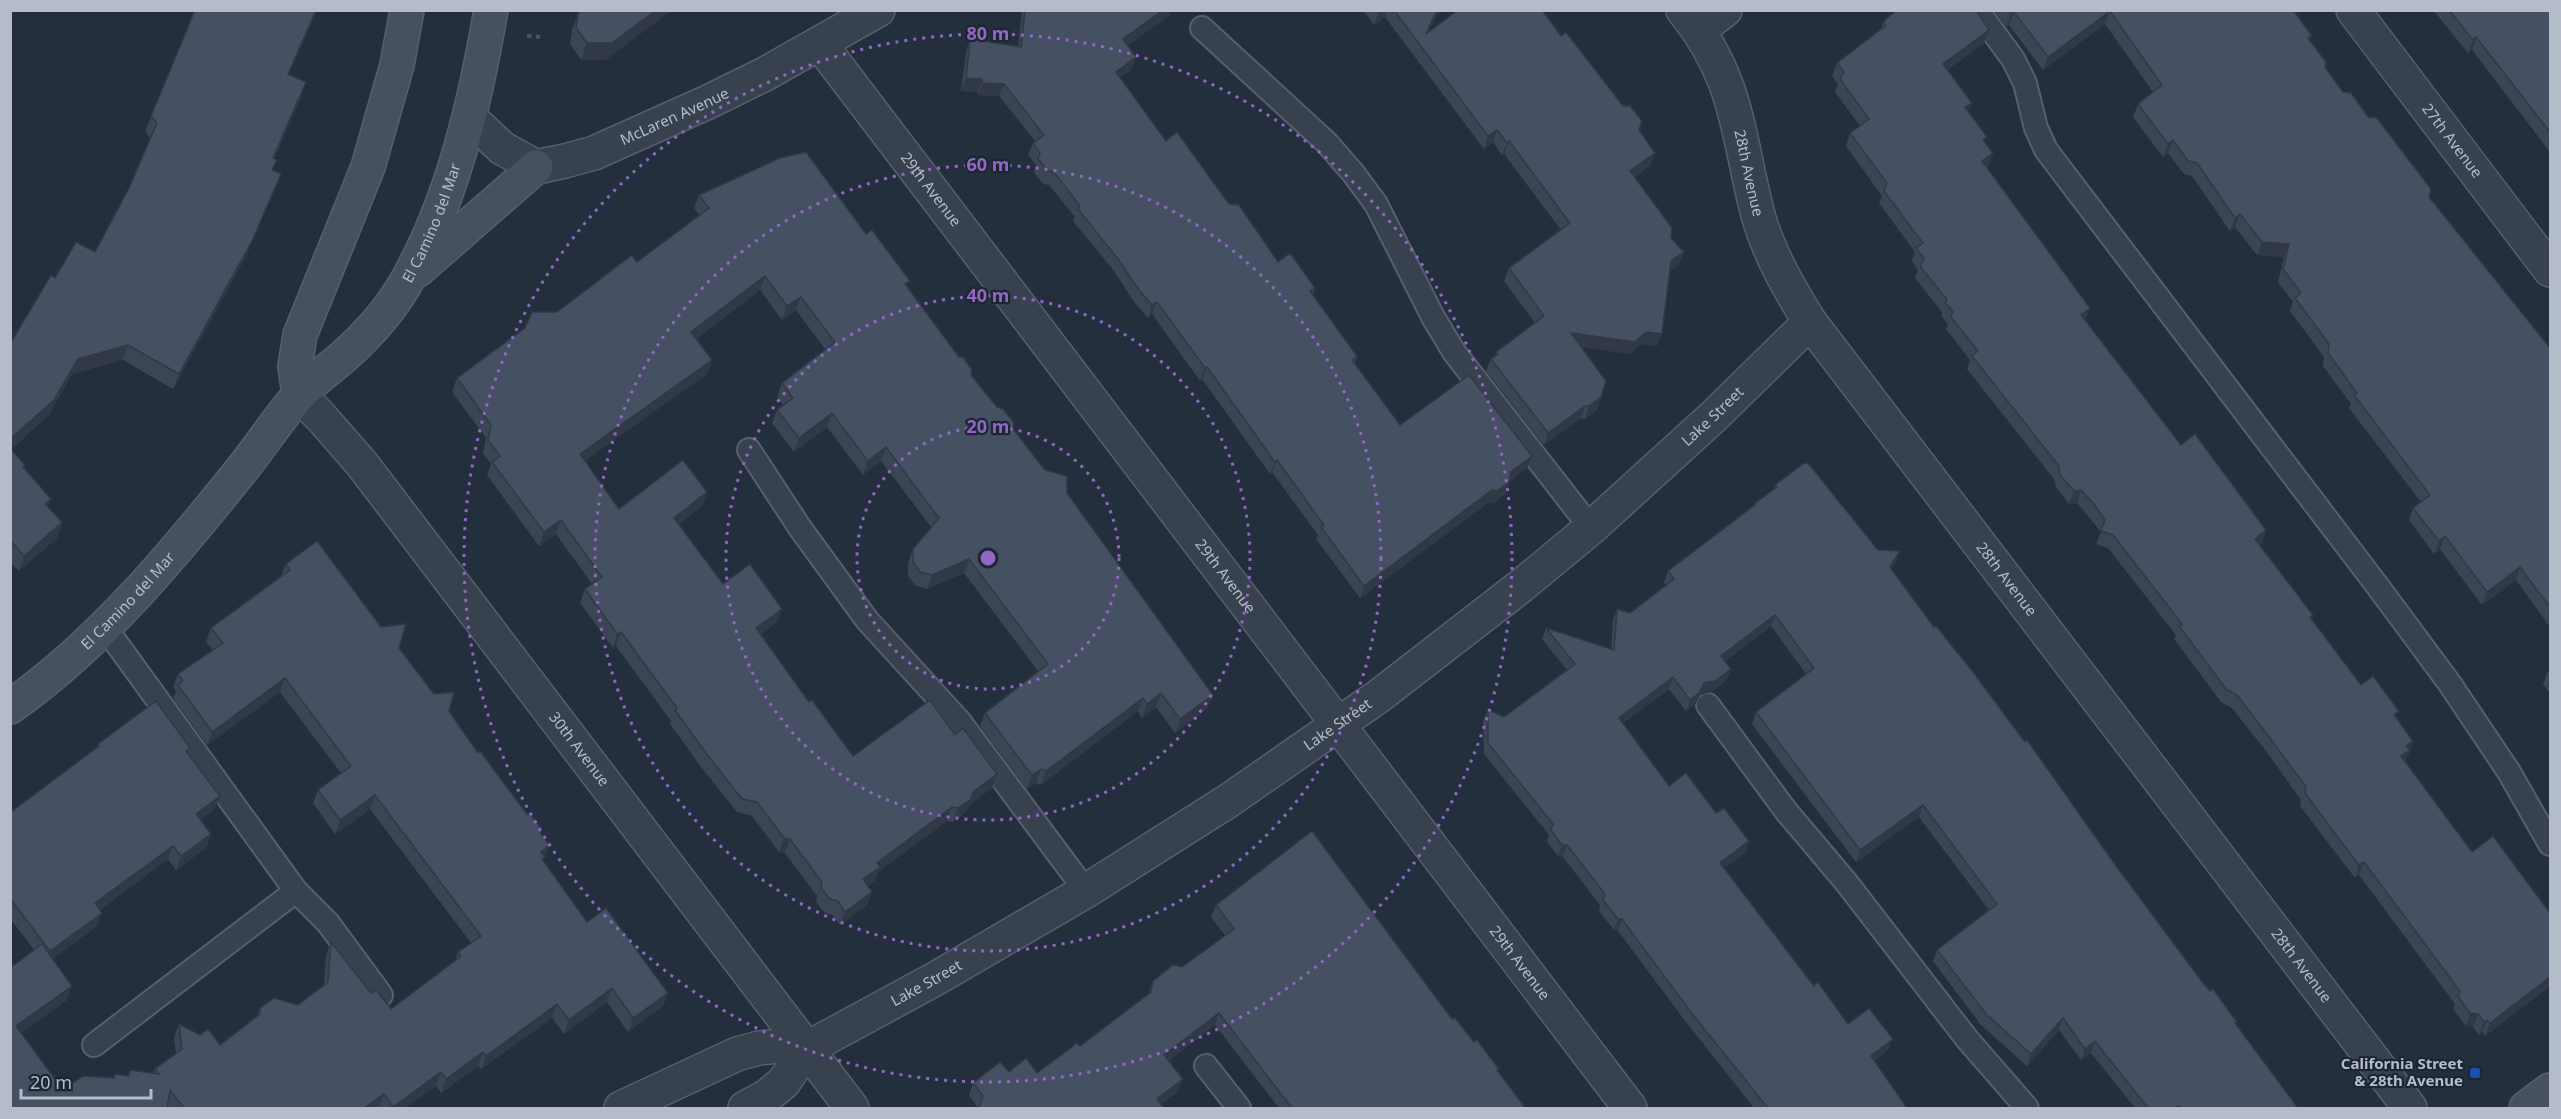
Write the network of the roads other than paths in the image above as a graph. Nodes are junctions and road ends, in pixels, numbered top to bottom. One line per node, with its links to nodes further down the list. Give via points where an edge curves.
1 (407, 10): 15 (street, via 397,65 368,167 300,335 296,366)
2 (491, 10): 10 (street, El Camino del Mar)
3 (878, 10): 9 (street, McLaren Avenue)
4 (1725, 10): 7 (street)
5 (1977, 10): 22 (lane, via 2013,59 2025,83 2046,150 2443,674 2509,772)
6 (2353, 10): 12 (street, 27th Avenue)
7 (1691, 20): 14 (street, 28th Avenue, via 1719,64 1732,97 1771,252)
8 (1202, 28): 17 (lane, via 1327,143 1353,173 1376,204 1454,352)
9 (820, 44): 11 (street, McLaren Avenue, via 708,102 604,149); 21 (street, 29th Avenue)
10 (470, 118): 11 (street, via 502,148); 13 (street, El Camino del Mar, via 437,216)
11 (536, 166): 13 (street)
12 (2550, 270)
13 (408, 280): 15 (street, El Camino del Mar, via 368,332)
14 (1810, 322): 17 (street, Lake Street); 36 (street, 28th Avenue)
15 (299, 395): 18 (street, El Camino del Mar, via 206,514); 27 (street, 30th Avenue, via 362,464)
16 (749, 450): 24 (lane, via 867,620 960,722)
17 (1592, 528): 21 (street, Lake Street, via 1455,639)
18 (104, 626): 20 (street, El Camino del Mar); 23 (lane)
19 (1708, 705): 35 (lane, via 1786,811 1967,1039)
20 (10, 707)
21 (1338, 726): 24 (street, Lake Street); 34 (street, 29th Avenue)
22 (2550, 844)
23 (296, 891): 25 (lane, via 328,923); 26 (lane)
24 (1086, 891): 27 (street, Lake Street)
25 (381, 995)
26 (94, 1045)
27 (806, 1049): 30 (street, via 759,1047 737,1054); 31 (street, Lake Street, via 784,1082); 32 (street, 30th Avenue)
28 (1206, 1066): 33 (lane)
29 (2550, 1090): 37 (street)
30 (621, 1108)
31 (745, 1108)
32 (852, 1108)
33 (1239, 1108)
34 (1630, 1108)
35 (2027, 1108)
36 (2410, 1108)
37 (2526, 1108)

